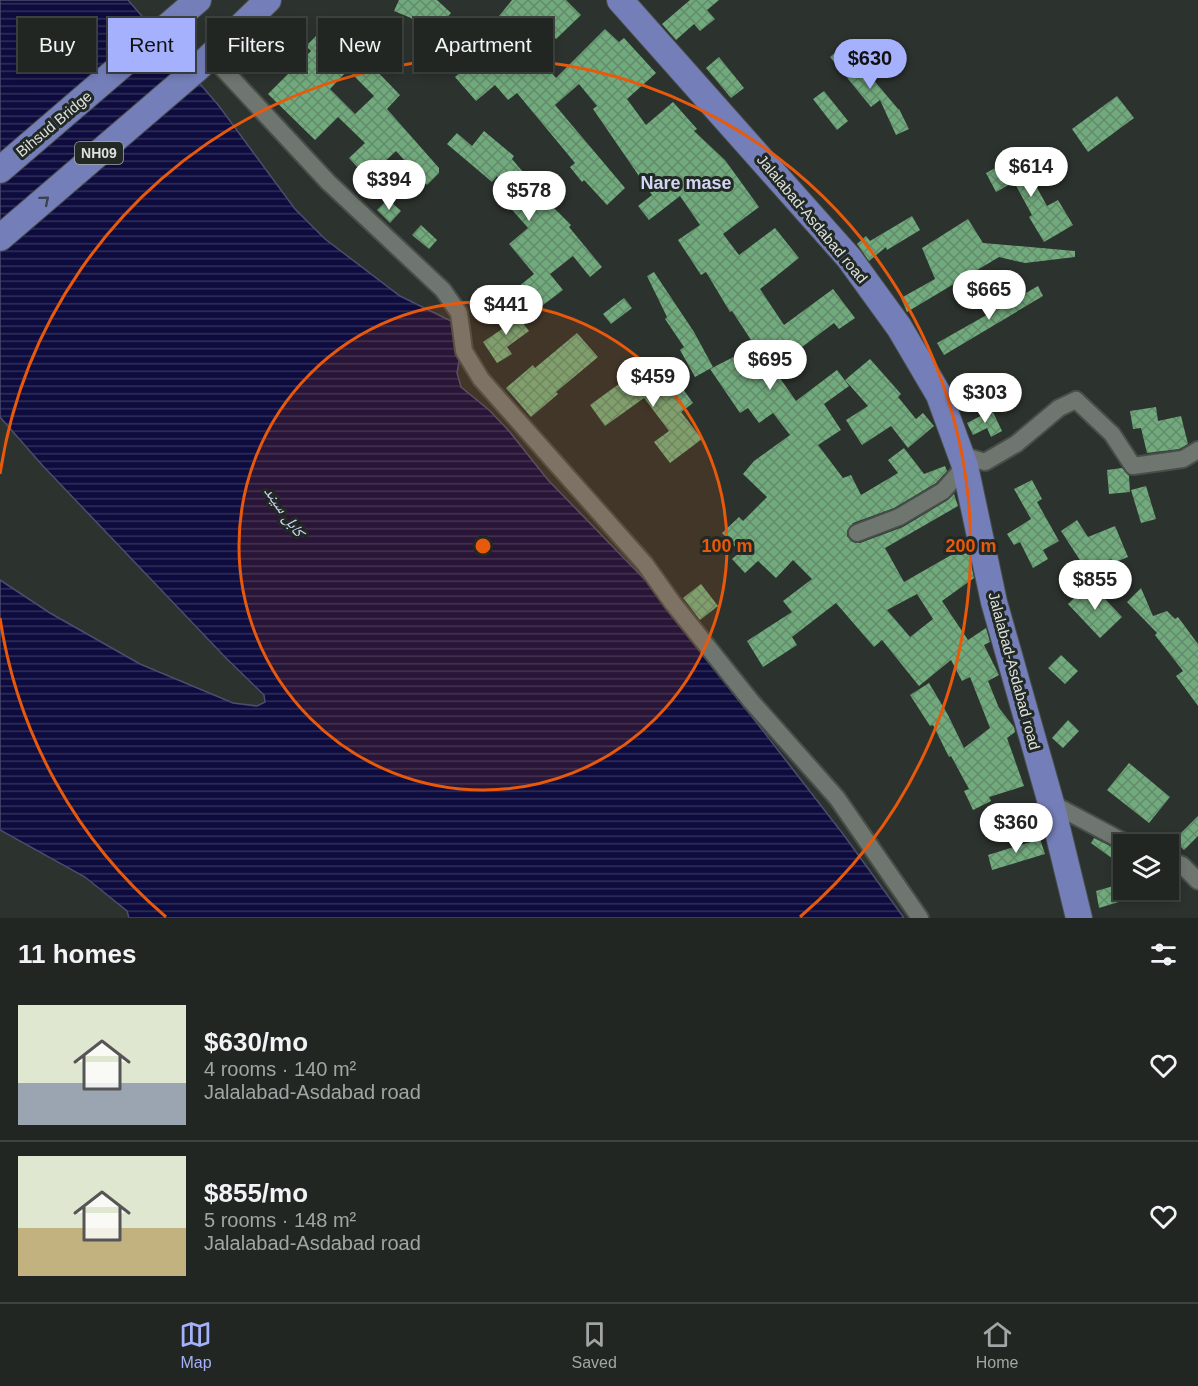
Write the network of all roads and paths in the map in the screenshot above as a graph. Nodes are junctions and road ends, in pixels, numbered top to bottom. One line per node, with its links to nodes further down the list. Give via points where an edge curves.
1 (198, 0): 5 (main road, Bihsud Bridge)
2 (268, 0): 4 (main road, NH09)
3 (620, 0): 8 (main road, Jalalabad-Asdabad road, via 849,258 899,327 939,395)
4 (205, 62): 6 (main road, NH09, one-way to 4); 14 (street, via 443,290 459,313 464,351 481,379 645,564 751,701 837,798)
5 (0, 170)
6 (0, 238)
7 (1198, 450): 8 (street, via 1183,459 1133,466 1112,434 1076,400 985,462)
8 (963, 461): 9 (street, via 943,491 899,517); 10 (main road, Jalalabad-Asdabad road, via 994,602)
9 (857, 533)
10 (1051, 803): 11 (street); 15 (main road, Jalalabad-Asdabad road)
11 (1113, 836)
12 (1179, 864): 13 (street)
13 (1198, 881)
14 (920, 918)
15 (1079, 918)

